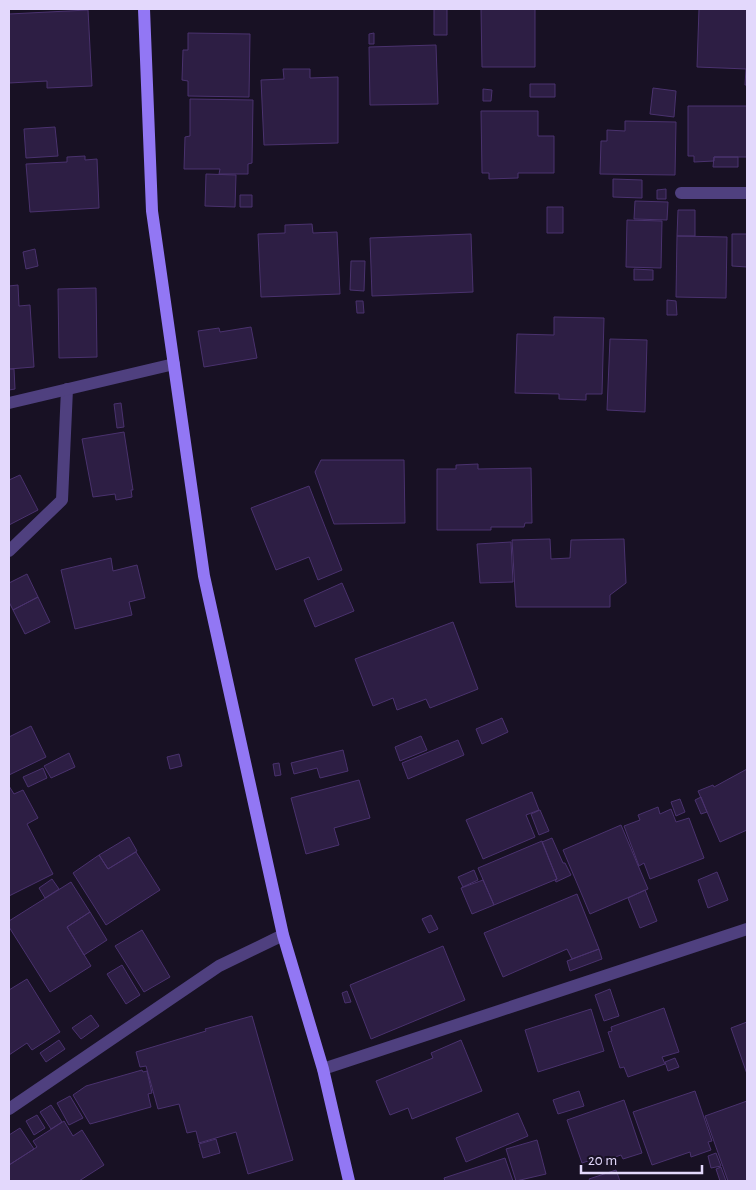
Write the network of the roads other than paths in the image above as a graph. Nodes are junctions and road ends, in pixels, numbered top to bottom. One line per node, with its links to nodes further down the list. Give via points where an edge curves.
1 (144, 9): 4 (street, via 152,211)
2 (681, 193): 3 (street)
3 (747, 193)
4 (174, 364): 5 (street); 9 (street, via 204,576)
5 (67, 389): 6 (street); 7 (street, via 62,500)
6 (9, 403)
7 (9, 551)
8 (747, 929): 10 (street)
9 (283, 935): 10 (street); 11 (street, via 219,966)
10 (323, 1069): 12 (street)
11 (9, 1108)
12 (349, 1181)

